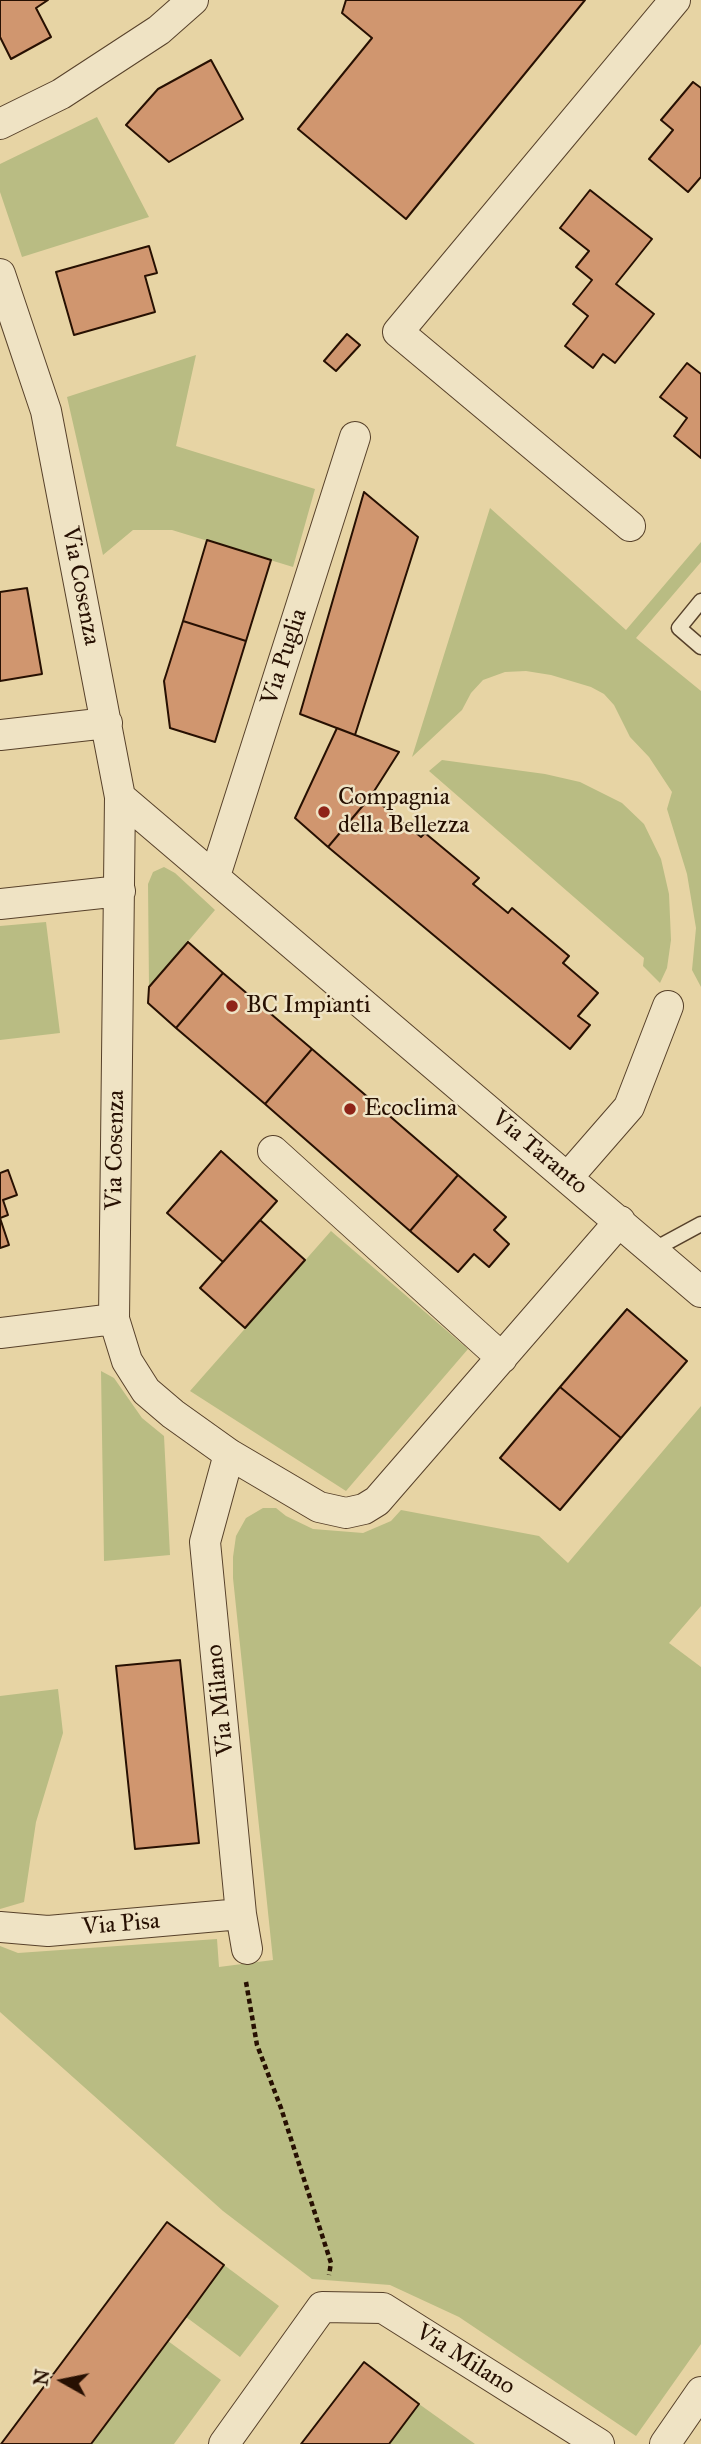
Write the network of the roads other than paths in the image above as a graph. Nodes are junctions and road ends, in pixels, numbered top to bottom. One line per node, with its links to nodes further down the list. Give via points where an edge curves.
1 (193, 0): 3 (street, via 159,30 61,94)
2 (675, 0): 6 (street, via 398,332)
3 (0, 124)
4 (0, 274): 9 (street, Via Cosenza, via 46,411)
5 (355, 437): 12 (street, Via Puglia)
6 (629, 526)
7 (701, 601): 8 (lane, via 679,628)
8 (701, 647)
9 (107, 723): 10 (street); 11 (street, Via Cosenza)
10 (0, 734)
11 (120, 797): 12 (street, Via Taranto); 13 (street, Via Cosenza)
12 (215, 876): 17 (street, Via Taranto)
13 (120, 891): 14 (street); 22 (street, Via Cosenza)
14 (0, 904)
15 (668, 1006): 17 (street, via 629,1107)
16 (273, 1151): 24 (street)
17 (568, 1177): 18 (street, Via Taranto)
18 (620, 1221): 20 (street, Via Taranto); 24 (street, Via Cosenza)
19 (701, 1224): 20 (lane)
20 (653, 1250): 21 (street, Via Taranto)
21 (701, 1292)
22 (114, 1319): 23 (street); 25 (street, Via Cosenza, via 127,1361 146,1391)
23 (0, 1333)
24 (502, 1358): 25 (street, Via Cosenza, via 377,1501 364,1508 346,1513 319,1507)
25 (229, 1454): 26 (street, Via Milano, via 205,1542)
26 (242, 1914): 27 (street, Via Pisa, via 48,1931); 28 (street, Via Milano)
27 (0, 1927)
28 (247, 1949)
29 (701, 2392): 32 (street)
30 (224, 2444): 31 (street, Via Milano, via 322,2307 383,2308)
31 (599, 2444)
32 (665, 2444)

